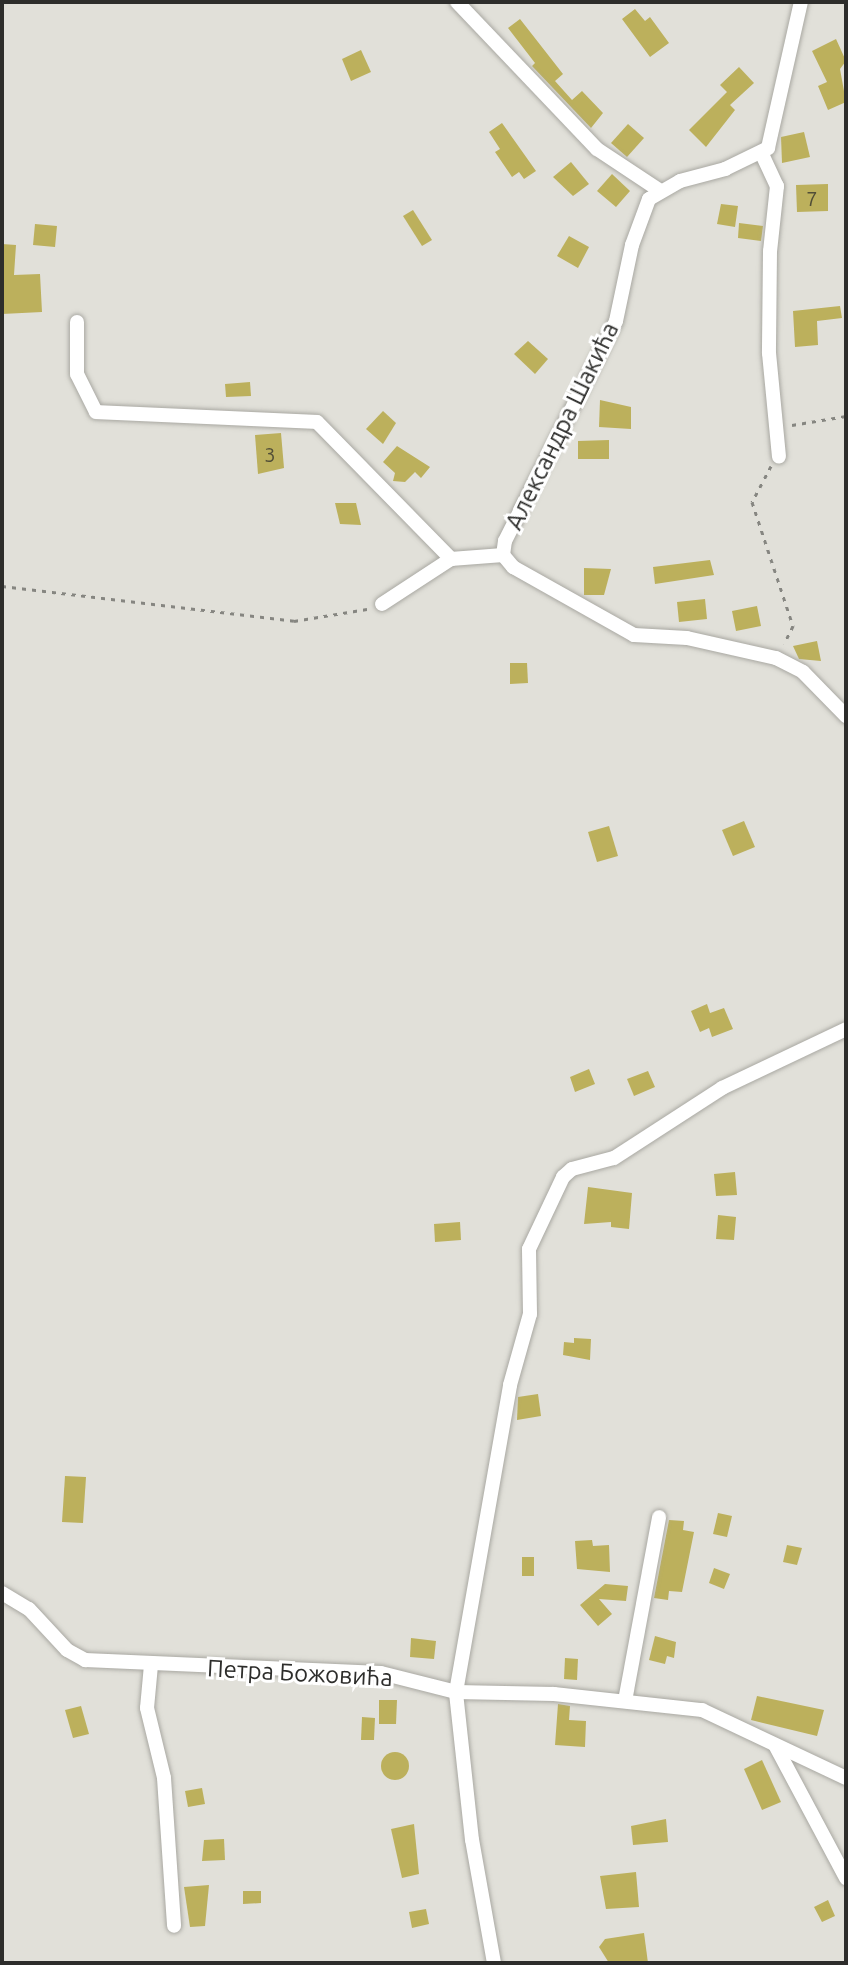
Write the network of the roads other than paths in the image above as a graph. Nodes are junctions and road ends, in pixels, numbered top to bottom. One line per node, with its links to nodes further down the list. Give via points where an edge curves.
1 (457, 2): 4 (street, via 597,149)
2 (801, 2): 3 (street, via 768,148)
3 (761, 152): 4 (street); 6 (street, via 777,186 769,353)
4 (659, 190): 7 (street, Александра Шакића, via 649,199 632,245 616,321 505,541)
5 (77, 322): 8 (street, via 77,374 96,412 317,422)
6 (779, 457)
7 (503, 555): 8 (street); 10 (street, via 513,567 634,635 687,638 776,658 803,672)
8 (451, 559): 9 (street)
9 (382, 604)
10 (846, 716)
11 (846, 1029): 15 (street, via 766,1064 614,1158 563,1177 529,1249 530,1314 510,1385)
12 (659, 1517): 16 (street)
13 (2, 1593): 14 (street, Петра Божовића, via 29,1609 76,1656 108,1664)
14 (151, 1665): 15 (street, Петра Божовића, via 381,1673); 20 (street, via 147,1708 164,1778)
15 (456, 1692): 16 (street, Петра Божовића); 21 (street, via 472,1840)
16 (625, 1701): 17 (street, Петра Божовића, via 702,1710)
17 (775, 1745): 18 (street, Петра Божовића); 19 (street)
18 (846, 1778)
19 (846, 1878)
20 (174, 1926)
21 (494, 1963)

